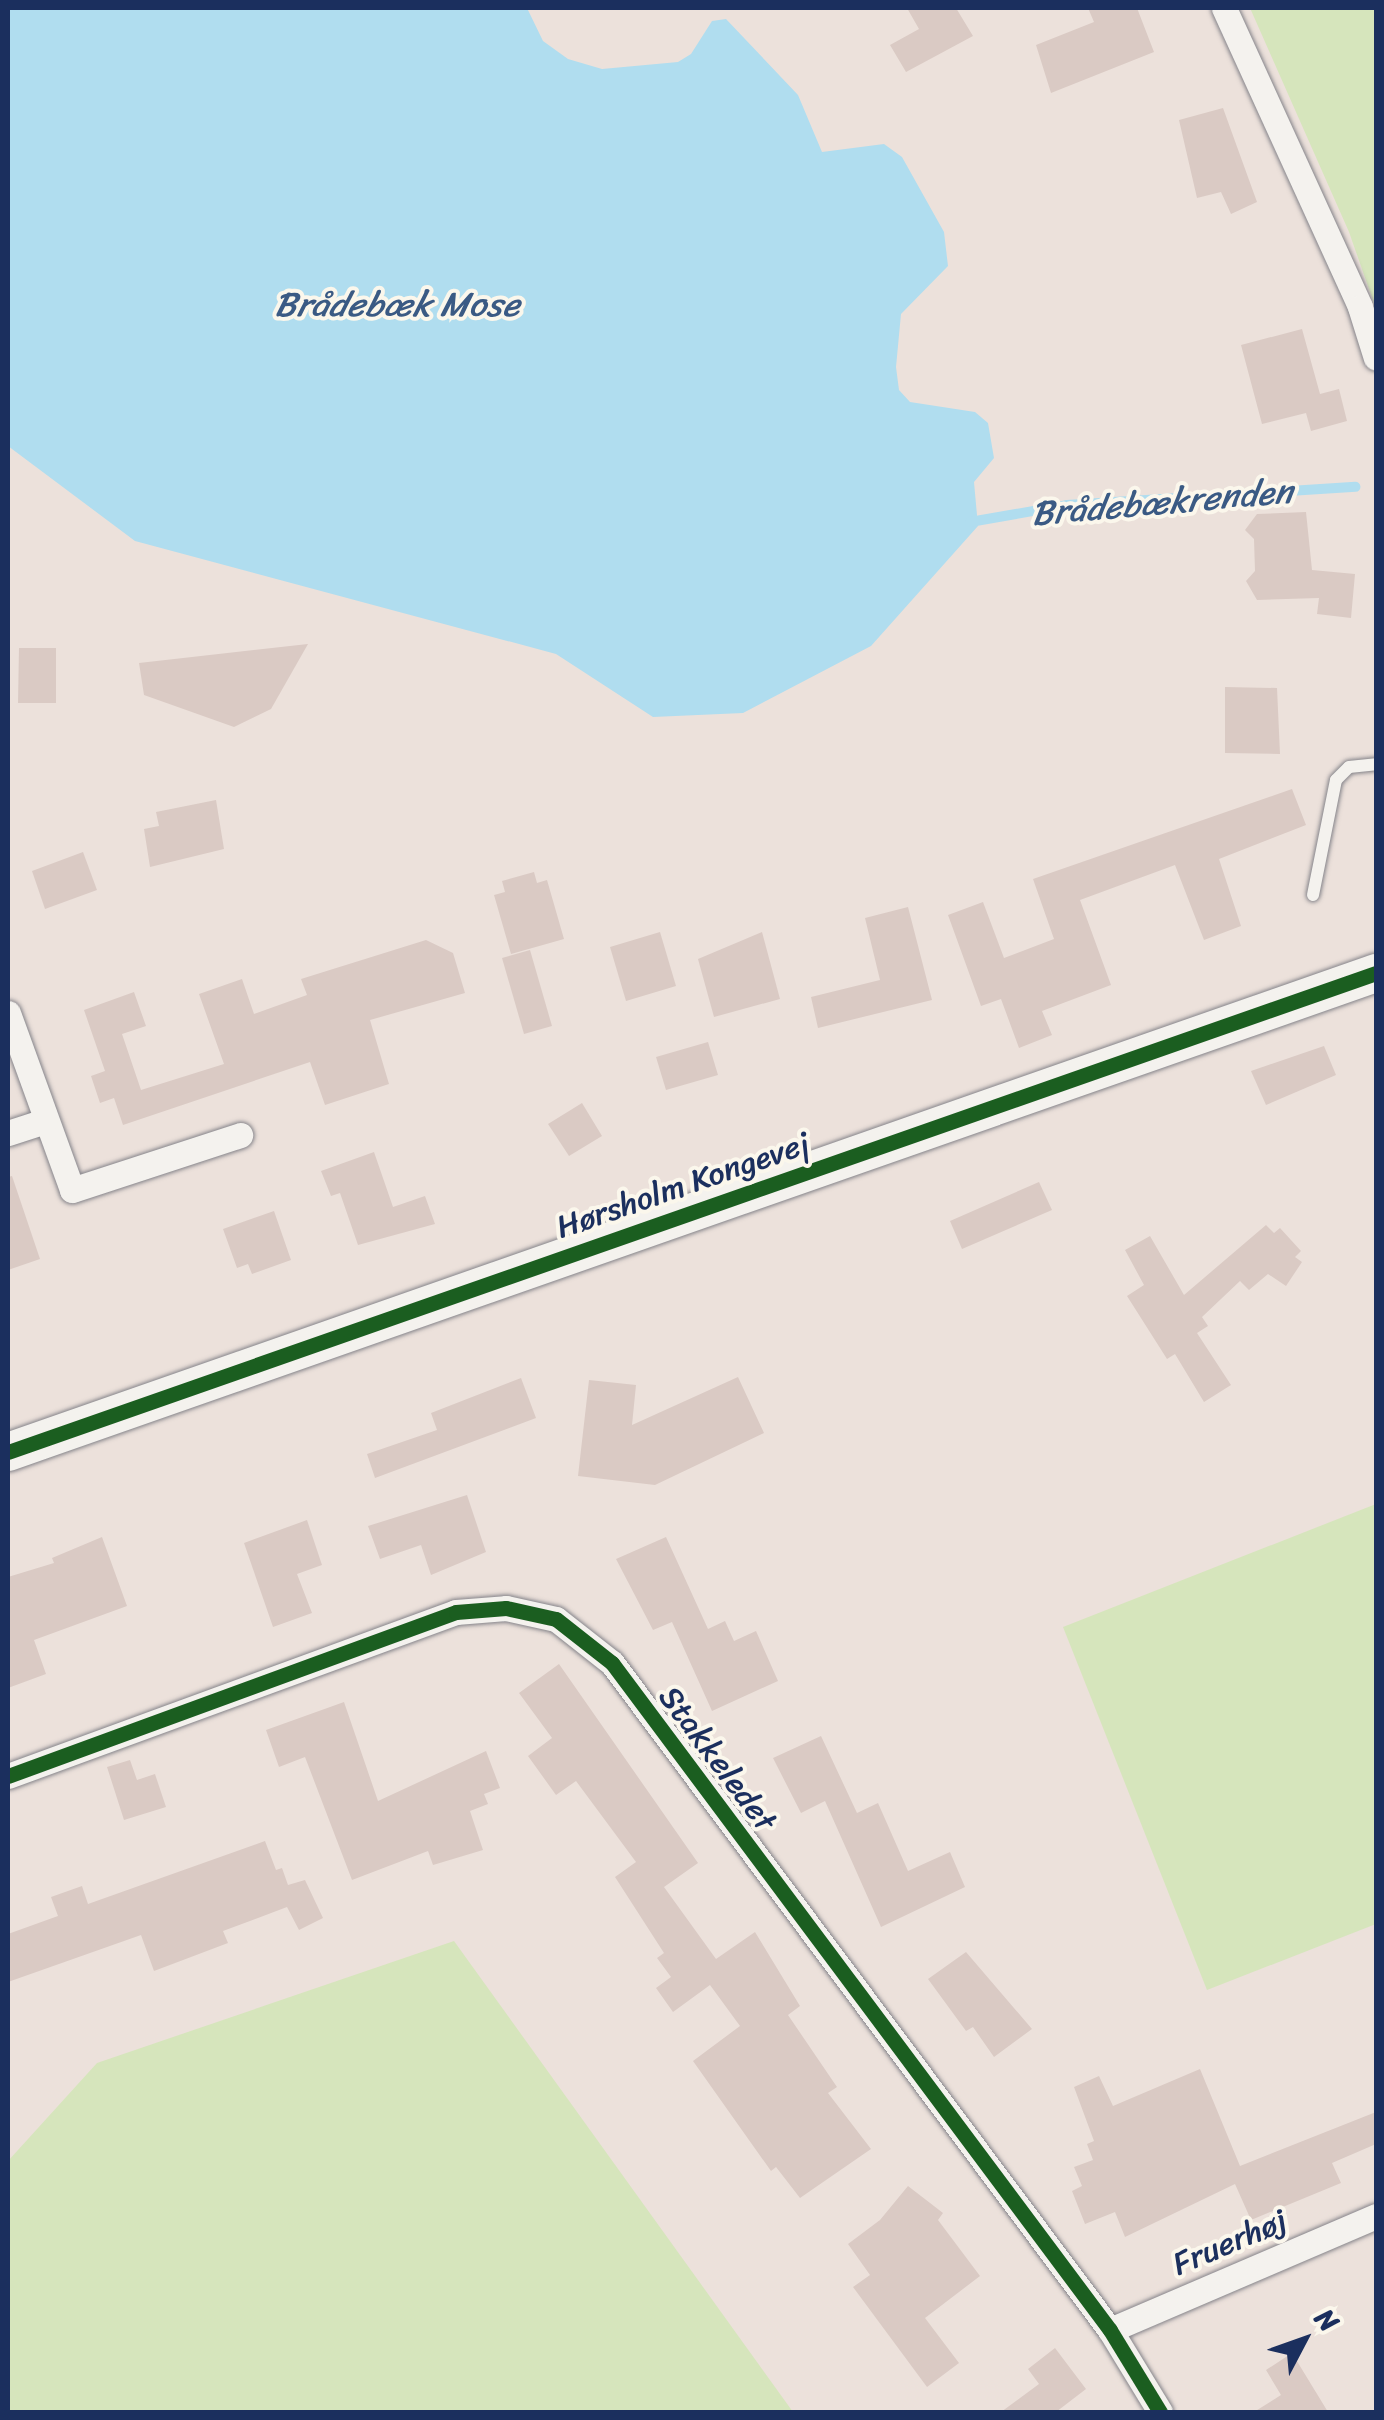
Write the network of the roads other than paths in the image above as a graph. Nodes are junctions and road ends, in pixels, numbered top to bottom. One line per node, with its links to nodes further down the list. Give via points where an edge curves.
1 (1224, 8): 2 (street, via 1360,306)
2 (1376, 358)
3 (1376, 764): 4 (lane, via 1349,767 1336,780)
4 (1313, 895)
5 (1376, 973): 10 (main road, Hørsholm Kongevej)
6 (8, 1013): 7 (street)
7 (44, 1120): 8 (street); 9 (street, via 72,1190)
8 (8, 1134)
9 (240, 1135)
10 (8, 1452)
11 (8, 1776): 13 (street, Stakkeledet, via 456,1612 506,1608 556,1619 612,1663)
12 (1376, 2216): 13 (street, Fruerhøj)
13 (1110, 2330): 14 (street, Stakkeledet)
14 (1160, 2412)

